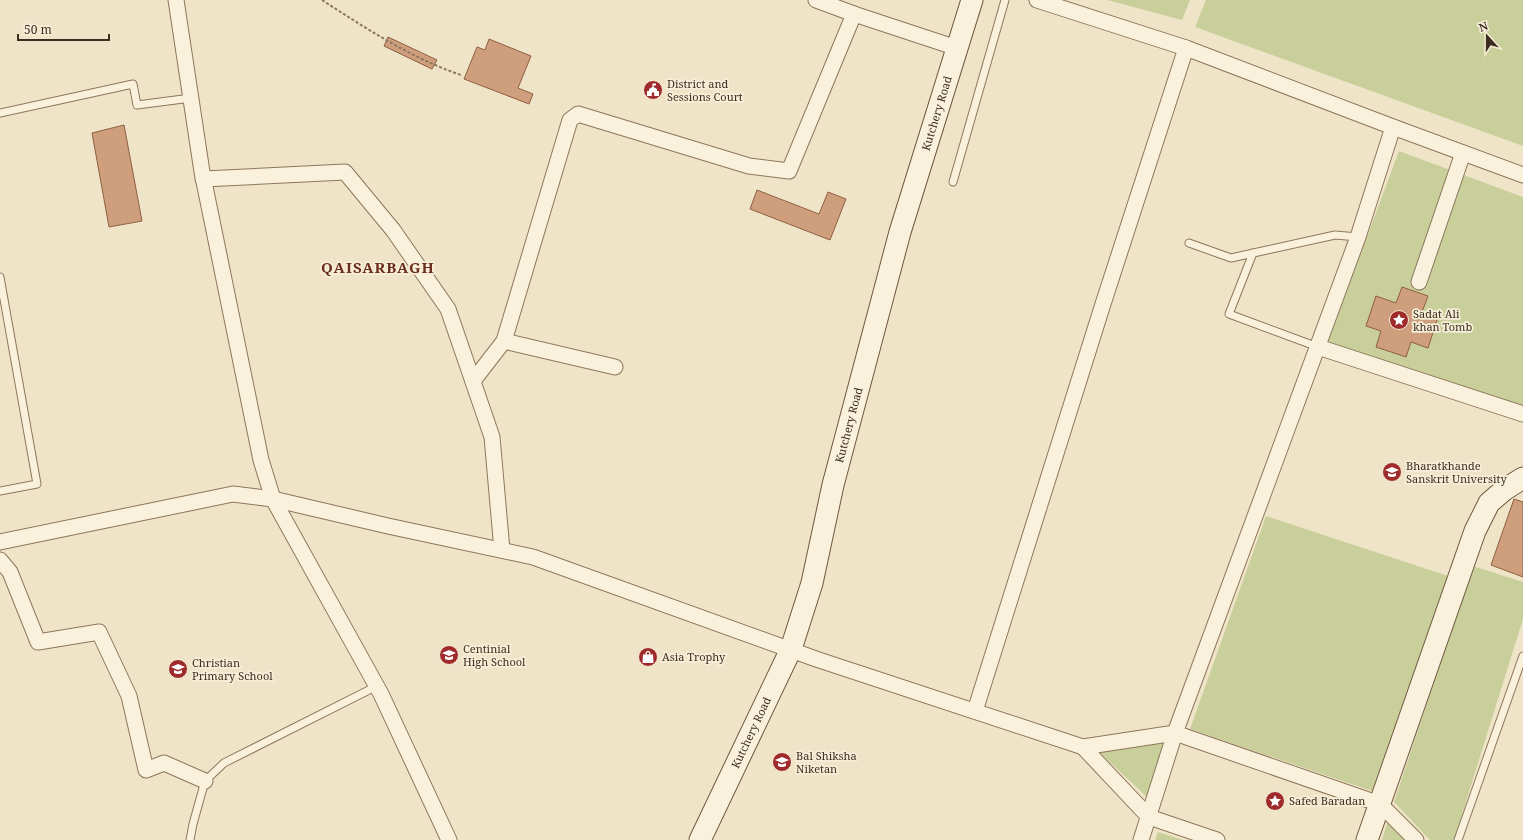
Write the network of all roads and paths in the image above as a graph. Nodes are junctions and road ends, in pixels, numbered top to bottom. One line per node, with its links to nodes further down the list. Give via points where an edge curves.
1 (176, 0): 11 (street)
2 (322, 0): 10 (path, via 385,40 438,67)
3 (816, 0): 7 (street)
4 (972, 0): 8 (street, Kutchery Road)
5 (1005, 0): 17 (lane)
6 (1037, 0): 9 (street)
7 (854, 14): 8 (street); 23 (street, via 789,170 749,166 578,114 570,120)
8 (957, 48): 34 (street, Kutchery Road, via 900,232 833,485 812,583)
9 (1186, 48): 13 (street); 37 (street, via 1102,304)
10 (461, 75)
11 (191, 98): 12 (lane, via 137,105 133,84); 16 (street)
12 (0, 113)
13 (1393, 127): 14 (street); 18 (street)
14 (1463, 153): 15 (street); 22 (street)
15 (1523, 176)
16 (203, 179): 26 (street, via 345,172 393,230 448,309); 30 (street, via 261,460)
17 (953, 182)
18 (1358, 237): 20 (lane, via 1335,235); 24 (street)
19 (1189, 243): 20 (lane, via 1231,258)
20 (1253, 253): 24 (lane, via 1229,314)
21 (0, 276): 29 (lane, via 37,484)
22 (1419, 282)
23 (504, 341): 25 (street); 26 (street)
24 (1318, 347): 27 (street); 38 (street)
25 (615, 368)
26 (473, 381): 32 (street, via 492,437)
27 (1523, 414)
28 (1523, 478): 41 (street, via 1489,503 1475,531)
29 (0, 492)
30 (273, 499): 31 (street, via 233,494); 32 (street); 36 (street)
31 (0, 542)
32 (502, 550): 34 (street, via 533,557)
33 (0, 560): 40 (street, via 10,572 38,642 99,632 129,696 146,770 164,763)
34 (790, 649): 37 (street); 45 (street, Kutchery Road)
35 (1523, 656): 50 (lane)
36 (377, 686): 40 (lane, via 224,762); 44 (street)
37 (975, 711): 39 (street)
38 (1175, 733): 39 (street); 41 (street); 42 (street)
39 (1083, 747): 42 (street)
40 (205, 781): 43 (lane)
41 (1380, 804): 48 (street); 49 (street)
42 (1149, 817): 46 (street); 47 (street)
43 (190, 840)
44 (450, 840)
45 (700, 840)
46 (1141, 840)
47 (1217, 840)
48 (1367, 840)
49 (1416, 840)
50 (1458, 840)

